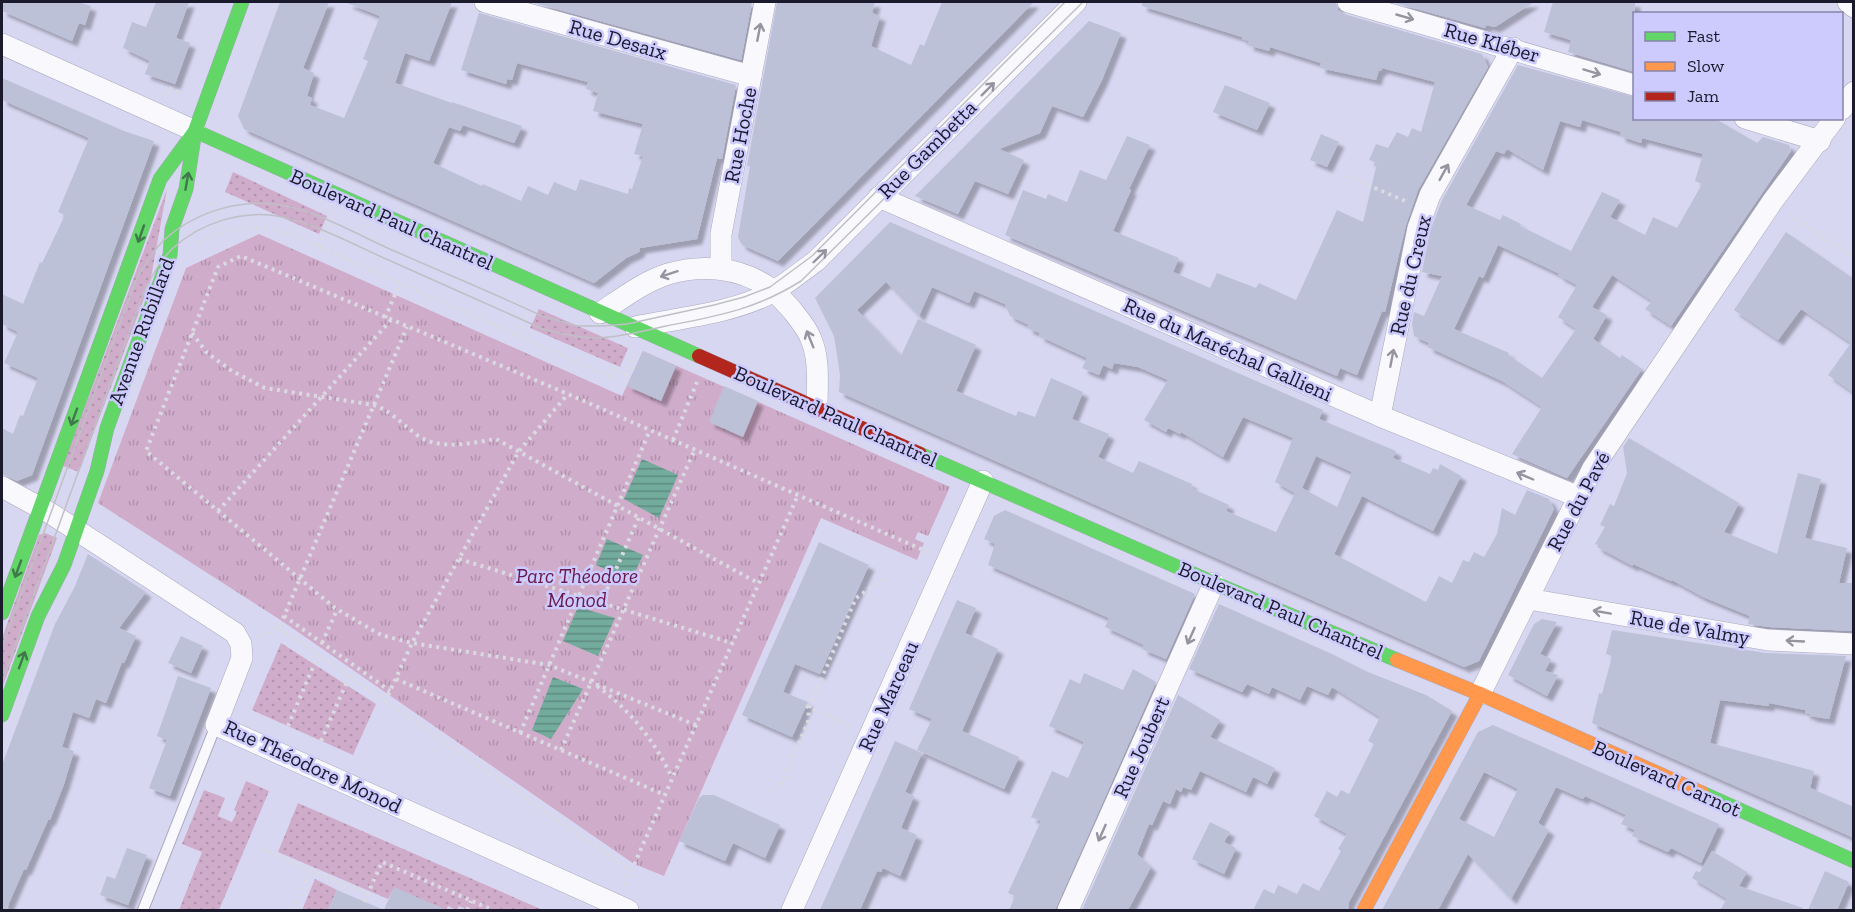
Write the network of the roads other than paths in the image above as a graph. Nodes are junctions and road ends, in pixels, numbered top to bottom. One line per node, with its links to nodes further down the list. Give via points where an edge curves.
1 (242, 2): 16 (street, Avenue Rubillard)
2 (489, 2): 10 (street, Rue Desaix)
3 (765, 2): 10 (street, Rue Hoche, one-way to 3)
4 (1076, 2): 18 (street, Rue Gambetta, one-way to 4)
5 (1348, 2): 9 (street, Rue Kléber, one-way to 9)
6 (1848, 2): 7 (street)
7 (1854, 7)
8 (2, 44): 16 (street)
9 (1513, 48): 11 (street, Rue Kléber, one-way to 11); 24 (street, Rue du Creux, one-way to 9, via 1418,228 1430,195)
10 (751, 76): 19 (street, Rue Hoche, via 721,234)
11 (1633, 84)
12 (1854, 92): 13 (street)
13 (1843, 108)
14 (1752, 120): 17 (street)
15 (1834, 120): 17 (street, Rue du Pavé)
16 (195, 130): 21 (street, Boulevard Paul Chantrel); 28 (street, Avenue Rubillard, one-way to 28, via 160,179); 29 (street, Avenue Rubillard, one-way to 16, via 107,428 170,255 172,229 186,189)
17 (1820, 141): 27 (street, Rue du Pavé, via 1772,202 1593,468)
18 (879, 197): 20 (street, Rue Gambetta, one-way to 18, via 816,261); 24 (street, Rue du Maréchal Gallieni)
19 (721, 269): 20 (street, via 748,276); 21 (street, one-way to 21, via 702,267 665,275)
20 (774, 291): 22 (street, Rue Gambetta, via 745,303); 23 (street, one-way to 20, via 817,366 812,340)
21 (600, 313): 22 (street, Boulevard Paul Chantrel)
22 (640, 329): 23 (street, Boulevard Paul Chantrel)
23 (817, 407): 25 (street, Boulevard Paul Chantrel)
24 (1380, 416): 27 (street, Rue du Maréchal Gallieni, one-way to 24)
25 (983, 481): 30 (street, Boulevard Paul Chantrel); 40 (street, Rue Marceau)
26 (2, 487): 28 (street)
27 (1579, 497): 31 (street, Rue du Pavé)
28 (41, 507): 29 (street); 32 (street, Avenue Rubillard, one-way to 32)
29 (79, 532): 35 (street, Avenue Rubillard, one-way to 29, via 38,616); 36 (street, Rue Théodore Monod, via 237,636 242,644 242,658)
30 (1215, 583): 34 (street, Boulevard Paul Chantrel); 41 (street, Rue Joubert, one-way to 41)
31 (1527, 598): 33 (street, Rue de Valmy, one-way to 31, via 1768,640); 34 (street, Rue du Pavé)
32 (2, 614)
33 (1854, 644)
34 (1480, 694): 37 (street, Boulevard Carnot); 42 (street, Rue du Pavé)
35 (2, 715)
36 (216, 725): 38 (street, Rue Théodore Monod); 39 (lane)
37 (1854, 861)
38 (622, 908)
39 (143, 910)
40 (792, 910)
41 (1068, 910)
42 (1364, 910)

